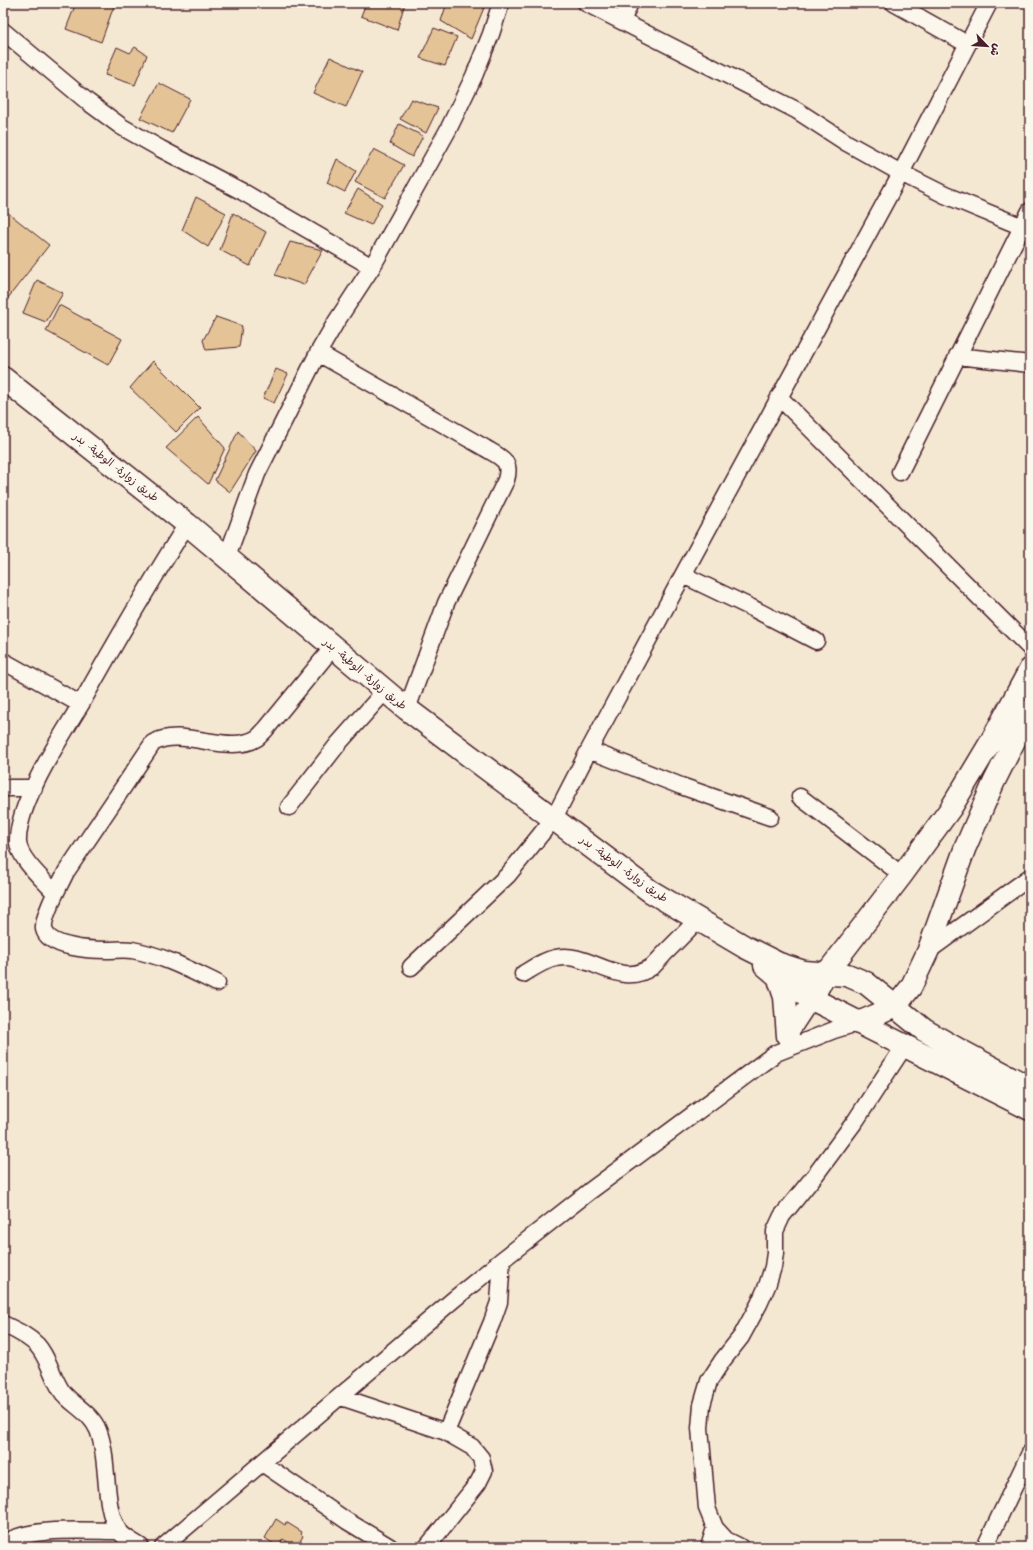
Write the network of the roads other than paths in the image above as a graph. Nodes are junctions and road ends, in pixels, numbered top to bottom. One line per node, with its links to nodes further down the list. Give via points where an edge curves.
1 (501, 3): 12 (street, via 474,76 448,130)
2 (586, 3): 6 (street)
3 (630, 3): 6 (street)
4 (894, 3): 8 (street)
5 (989, 3): 8 (street)
6 (622, 21): 9 (street, via 796,110)
7 (3, 30): 12 (street, via 82,97 122,127 255,199)
8 (967, 44): 9 (street)
9 (901, 174): 11 (street); 17 (street)
10 (1030, 211): 11 (street)
11 (1026, 228): 14 (street)
12 (372, 267): 13 (street)
13 (318, 353): 20 (street, via 257,474); 29 (street, via 485,448 508,465 506,480 446,603)
14 (958, 356): 15 (street); 18 (street)
15 (1030, 364)
16 (5, 385): 19 (highway, طريق زوارة- الوطية- بدر)
17 (779, 397): 21 (street); 24 (street)
18 (900, 472)
19 (187, 524): 20 (highway, طريق زوارة- الوطية- بدر); 28 (street)
20 (227, 557): 23 (highway, طريق زوارة- الوطية- بدر)
21 (683, 575): 22 (street); 31 (street)
22 (816, 641)
23 (333, 647): 27 (highway, طريق زوارة- الوطية- بدر); 40 (street, via 257,738 234,743 166,738 153,743 85,843)
24 (1030, 648)
25 (3, 661): 28 (street)
26 (1030, 669): 38 (street, via 951,808)
27 (385, 691): 29 (highway, طريق زوارة- الوطية- بدر); 35 (street, via 338,744)
28 (80, 704): 33 (street)
29 (407, 709): 37 (highway, طريق زوارة- الوطية- بدر)
30 (1030, 710): 43 (street, via 965,848)
31 (588, 750): 36 (street); 37 (street)
32 (3, 788): 33 (street)
33 (34, 788): 40 (street, via 19,824 18,844 22,856)
34 (800, 797): 38 (street)
35 (289, 807)
36 (770, 817)
37 (554, 818): 41 (highway, طريق زوارة- الوطية- بدر, via 650,890); 44 (street, via 508,875)
38 (902, 875): 46 (street)
39 (1028, 882): 43 (street)
40 (55, 893): 48 (street, via 44,929 52,941 68,947 130,950 142,953 176,963)
41 (698, 919): 42 (highway, طريق زوارة- الوطية- بدر); 45 (street, via 652,966 638,972 612,972 573,958 557,957)
42 (745, 947): 46 (highway, via 796,970); 47 (highway)
43 (928, 951): 50 (street, via 911,987)
44 (411, 967)
45 (523, 974)
46 (825, 975): 49 (street); 50 (highway, via 847,975 866,982)
47 (778, 976): 49 (highway); 52 (highway, via 785,997)
48 (217, 983)
49 (812, 999): 51 (highway); 52 (street)
50 (895, 1007): 51 (street); 55 (highway, via 924,1030)
51 (857, 1022): 53 (highway); 54 (street)
52 (788, 1036): 54 (street)
53 (905, 1045): 56 (highway); 63 (street, via 856,1120 782,1216 775,1231 773,1267 765,1292 741,1337 709,1381 702,1405 700,1428 707,1508)
54 (776, 1053): 57 (street, via 590,1191)
55 (1030, 1088)
56 (1030, 1109)
57 (502, 1260): 59 (street); 60 (street, via 499,1302)
58 (3, 1324): 64 (street, via 27,1336 38,1346 62,1391 88,1415 98,1429 104,1453 108,1498)
59 (341, 1396): 60 (street); 62 (street)
60 (446, 1432): 69 (street, via 472,1447 481,1458 484,1471 478,1483)
61 (1029, 1456): 72 (street)
62 (262, 1463): 67 (street); 68 (street)
63 (715, 1528): 70 (street); 71 (street, via 726,1540)
64 (119, 1531): 65 (street, via 58,1530 12,1538); 66 (street)
65 (3, 1544)
66 (141, 1547)
67 (163, 1547)
68 (390, 1547)
69 (427, 1547)
70 (709, 1547)
71 (740, 1547)
72 (985, 1547)

